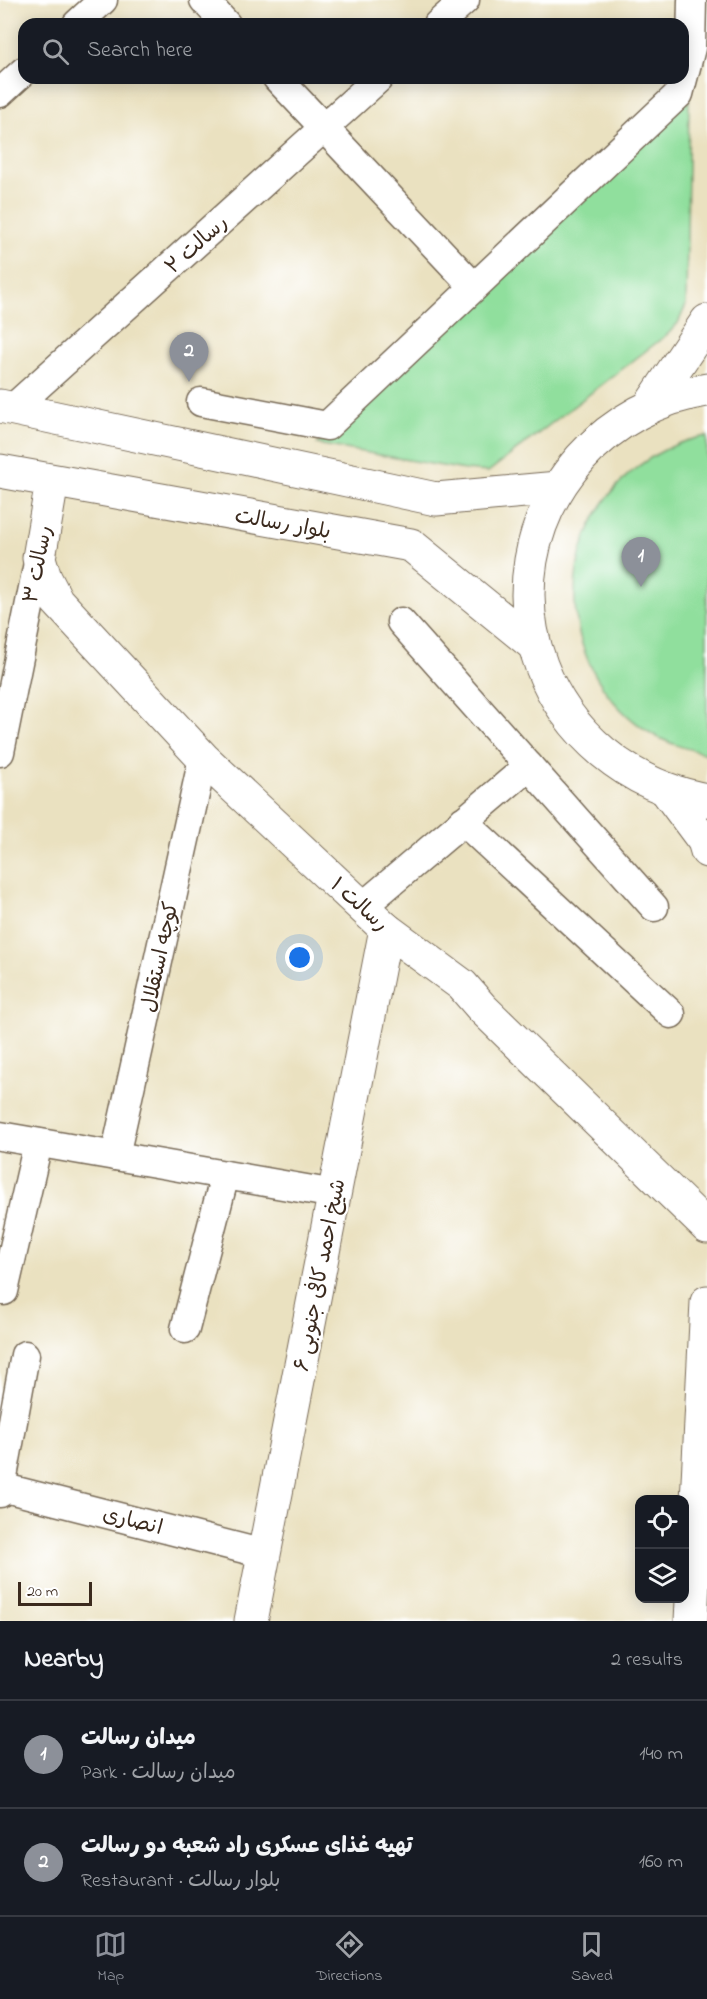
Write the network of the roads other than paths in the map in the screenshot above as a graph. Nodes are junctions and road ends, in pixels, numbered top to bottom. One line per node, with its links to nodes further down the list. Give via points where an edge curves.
1 (103, 0): 5 (street)
2 (204, 0): 6 (street)
3 (465, 0): 7 (street)
4 (692, 0): 8 (street)
5 (83, 18)
6 (220, 18)
7 (445, 18)
8 (689, 56)
9 (18, 76): 13 (street)
10 (283, 84): 14 (street)
11 (373, 84): 14 (street, رسالت ۲)
12 (682, 84): 15 (street, via 679,94)
13 (0, 93)
14 (324, 128): 15 (street); 19 (street, رسالت ۲)
15 (474, 287): 18 (street, via 327,426)
16 (707, 321): 20 (main road)
17 (707, 390): 20 (main road)
18 (201, 402)
19 (6, 407): 23 (main road, via 436,499)
20 (648, 407): 23 (main road, via 607,433)
21 (0, 471): 22 (main road, بلوار رسالت)
22 (52, 482): 24 (main road, رسالت ۳); 26 (main road, بلوار رسالت, via 411,545)
23 (558, 488): 26 (main road, via 541,524 531,564 528,605)
24 (39, 558): 27 (street, رسالت ۳); 28 (main road, رسالت ۱, via 57,601)
25 (401, 622): 29 (street)
26 (534, 645): 30 (main road, via 549,686 580,733 634,776)
27 (0, 752)
28 (203, 758): 34 (main road, رسالت ۱); 40 (street, کوچه استقلال)
29 (529, 766): 32 (street); 35 (street)
30 (666, 790): 31 (main road); 33 (main road, via 704,841)
31 (707, 800)
32 (463, 821): 34 (street); 37 (street)
33 (707, 851)
34 (362, 907): 36 (main road, رسالت ۱)
35 (654, 907)
36 (386, 929): 42 (main road, شیخ احمد کافی جنوبی ۶); 43 (main road, رسالت ۱, via 462,985)
37 (671, 1014)
38 (0, 1136): 39 (street)
39 (38, 1143): 40 (street); 44 (street)
40 (115, 1156): 41 (street)
41 (225, 1174): 42 (street); 46 (street)
42 (335, 1194): 49 (main road, شیخ احمد کافی جنوبی ۶)
43 (707, 1227)
44 (4, 1291)
45 (707, 1302): 51 (main road)
46 (185, 1329)
47 (25, 1355): 48 (street)
48 (0, 1490): 49 (street, انصاری)
49 (264, 1554): 50 (main road, شیخ احمد کافی جنوبی ۶)
50 (251, 1621)
51 (692, 1621)

